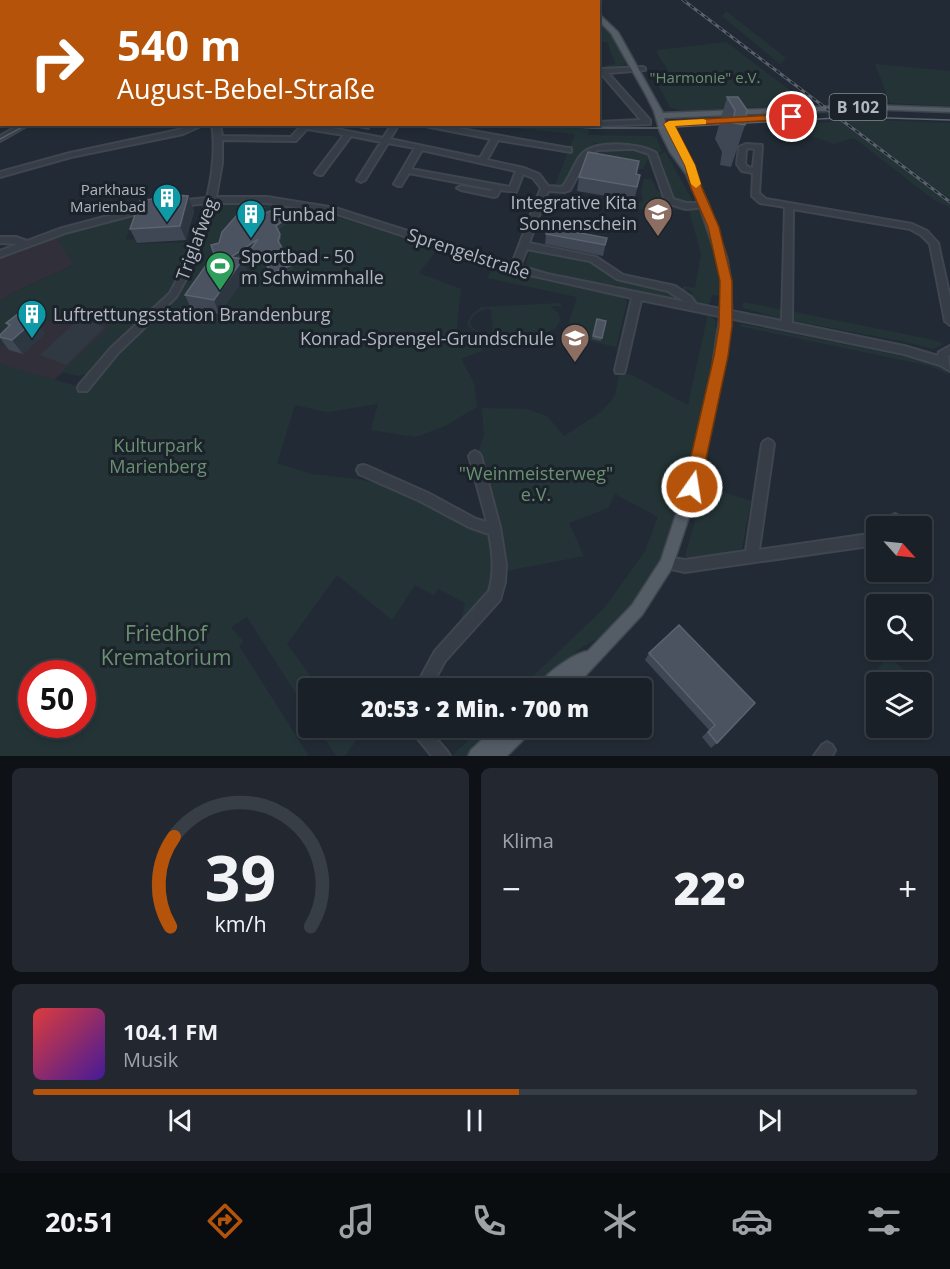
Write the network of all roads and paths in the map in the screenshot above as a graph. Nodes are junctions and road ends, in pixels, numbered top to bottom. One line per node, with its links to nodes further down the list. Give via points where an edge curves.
1 (600, 12): 3 (main road, via 620,31)
2 (600, 17): 3 (main road)
3 (639, 70): 4 (street); 7 (main road)
4 (600, 72): 8 (street, via 647,122)
5 (950, 110): 7 (main road, B 102, via 866,107)
6 (950, 115): 7 (main road, B 102, via 862,113)
7 (664, 120): 32 (main road)
8 (600, 124)
9 (23, 126): 18 (street)
10 (196, 126): 27 (street)
11 (217, 126): 16 (street, Triglafweg)
12 (300, 126): 15 (street); 16 (street, via 293,139)
13 (395, 126): 19 (street)
14 (429, 126): 17 (street)
15 (348, 135): 19 (street); 26 (street)
16 (220, 138): 31 (street, Triglafweg)
17 (495, 138): 21 (street); 22 (street)
18 (0, 139)
19 (384, 141): 20 (street); 28 (street)
20 (420, 147): 22 (street); 23 (street)
21 (568, 150)
22 (482, 161): 24 (street)
23 (406, 170): 24 (street, via 452,179 448,185 494,194 497,187 513,190); 29 (street)
24 (521, 170): 30 (street, via 536,176)
25 (757, 171): 33 (street, via 756,197)
26 (319, 173)
27 (0, 175)
28 (361, 180)
29 (398, 184)
30 (545, 188): 32 (street, via 567,188 585,155 596,148 635,147 652,153 669,201 686,206); 36 (street)
31 (211, 200): 35 (street, Sprengelstraße, via 121,214); 38 (street, Sprengelstraße, via 267,200 335,210); 47 (street, Triglafweg, via 182,283)
32 (704, 205): 42 (main road, via 722,258)
33 (789, 206): 39 (street, via 912,227 924,233 934,243); 44 (street)
34 (0, 240): 35 (street)
35 (26, 244): 37 (street, Sprengelstraße)
36 (524, 245): 38 (street); 41 (street, via 585,257 616,275 674,288 685,294)
37 (0, 254)
38 (515, 269): 40 (street, Sprengelstraße)
39 (946, 286): 43 (street)
40 (637, 296): 41 (street, Sprengelstraße); 46 (street)
41 (694, 308): 42 (street, Sprengelstraße)
42 (726, 314): 44 (street, Sprengelstraße); 54 (main road, via 692,487)
43 (950, 321)
44 (787, 326): 45 (street, Sprengelstraße)
45 (947, 358)
46 (620, 370)
47 (83, 388)
48 (768, 444): 53 (street)
49 (475, 456): 51 (street)
50 (363, 470): 51 (street)
51 (494, 530): 56 (street, via 500,584 495,595 440,656)
52 (866, 540): 53 (street)
53 (753, 556): 54 (street, via 686,566)
54 (667, 563): 55 (main road, via 638,610)
55 (603, 649): 57 (main road); 58 (main road)
56 (428, 678)
57 (557, 678)
58 (573, 678)
59 (427, 738): 62 (street)
60 (496, 738): 63 (main road)
61 (513, 738): 64 (main road)
62 (442, 756)
63 (477, 756)
64 (495, 756)

